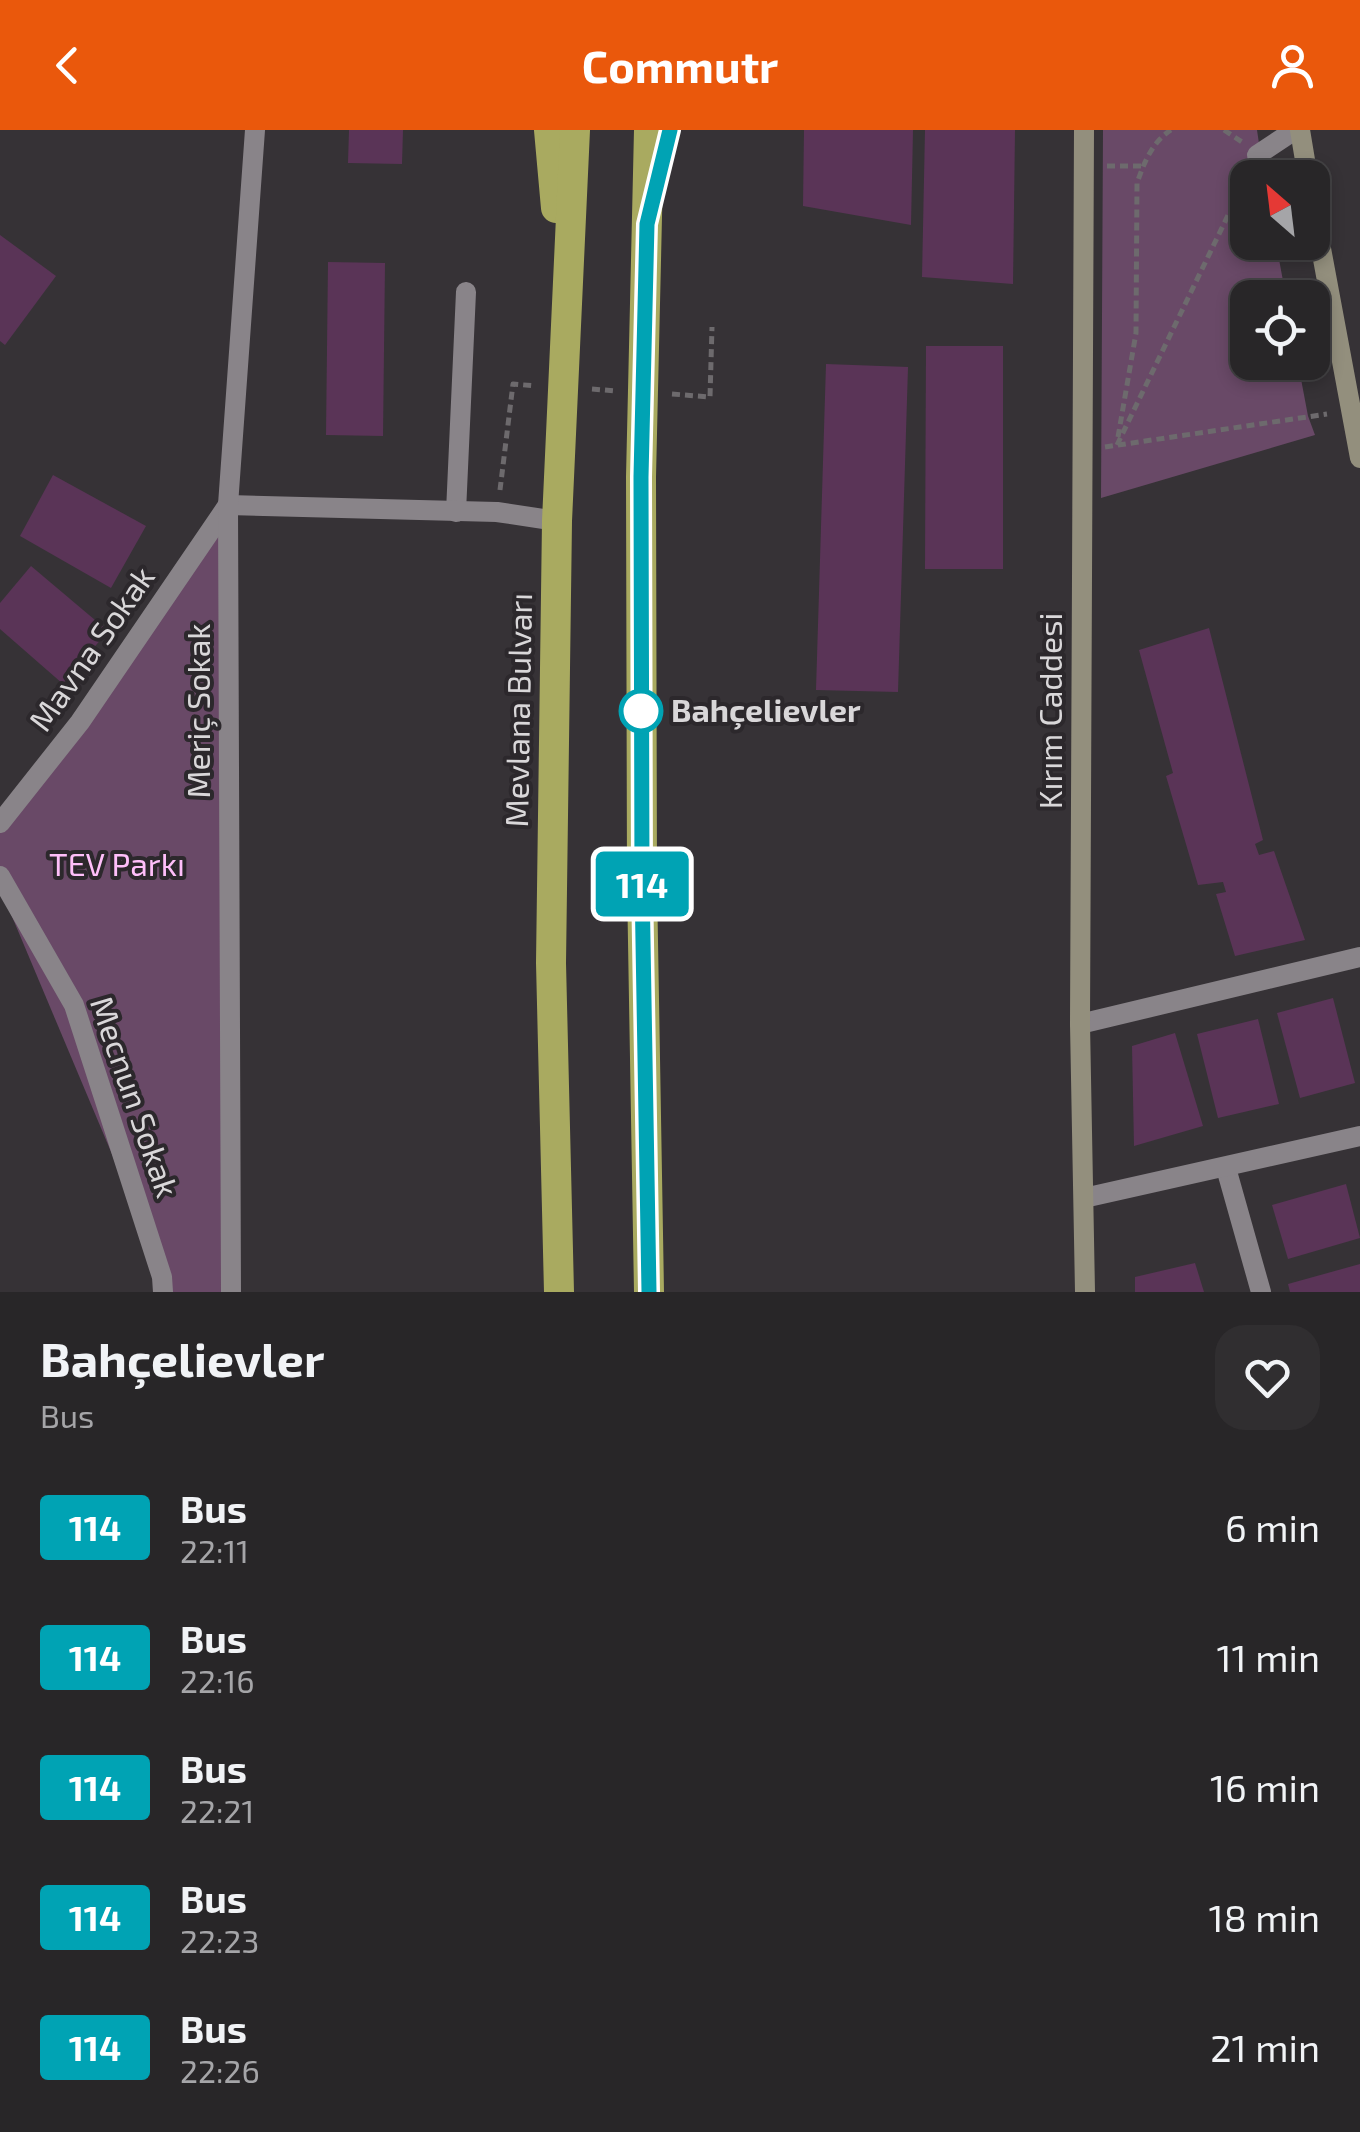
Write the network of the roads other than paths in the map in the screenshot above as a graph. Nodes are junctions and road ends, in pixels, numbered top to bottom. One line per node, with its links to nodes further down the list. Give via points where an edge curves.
1 (255, 130): 15 (street, Meriç Sokak)
2 (549, 130): 13 (highway)
3 (575, 130): 13 (highway, Mevlana Bulvarı)
4 (648, 130): 10 (highway)
5 (670, 130): 10 (highway)
6 (1084, 130): 21 (street, Kırım Caddesi)
7 (1297, 130): 8 (street); 9 (street)
8 (1257, 155)
9 (1304, 160)
10 (647, 224): 28 (highway, via 641,806)
11 (1323, 260): 14 (street)
12 (466, 292): 16 (street)
13 (565, 315): 17 (highway, Mevlana Bulvarı)
14 (1360, 458)
15 (228, 505): 16 (street); 18 (street, Mavna Sokak, via 80,722); 26 (street, Meriç Sokak)
16 (456, 512): 17 (street)
17 (557, 521): 27 (highway, Mevlana Bulvarı, via 551,963)
18 (0, 823)
19 (0, 876): 25 (street, Mecnun Sokak, via 74,1005)
20 (1360, 957): 21 (street)
21 (1080, 1024): 24 (street, Kırım Caddesi)
22 (1360, 1136): 23 (street)
23 (1226, 1168): 24 (street); 30 (street)
24 (1084, 1198): 29 (street, Kırım Caddesi)
25 (163, 1292)
26 (231, 1292)
27 (559, 1292)
28 (650, 1292)
29 (1085, 1292)
30 (1261, 1292)

